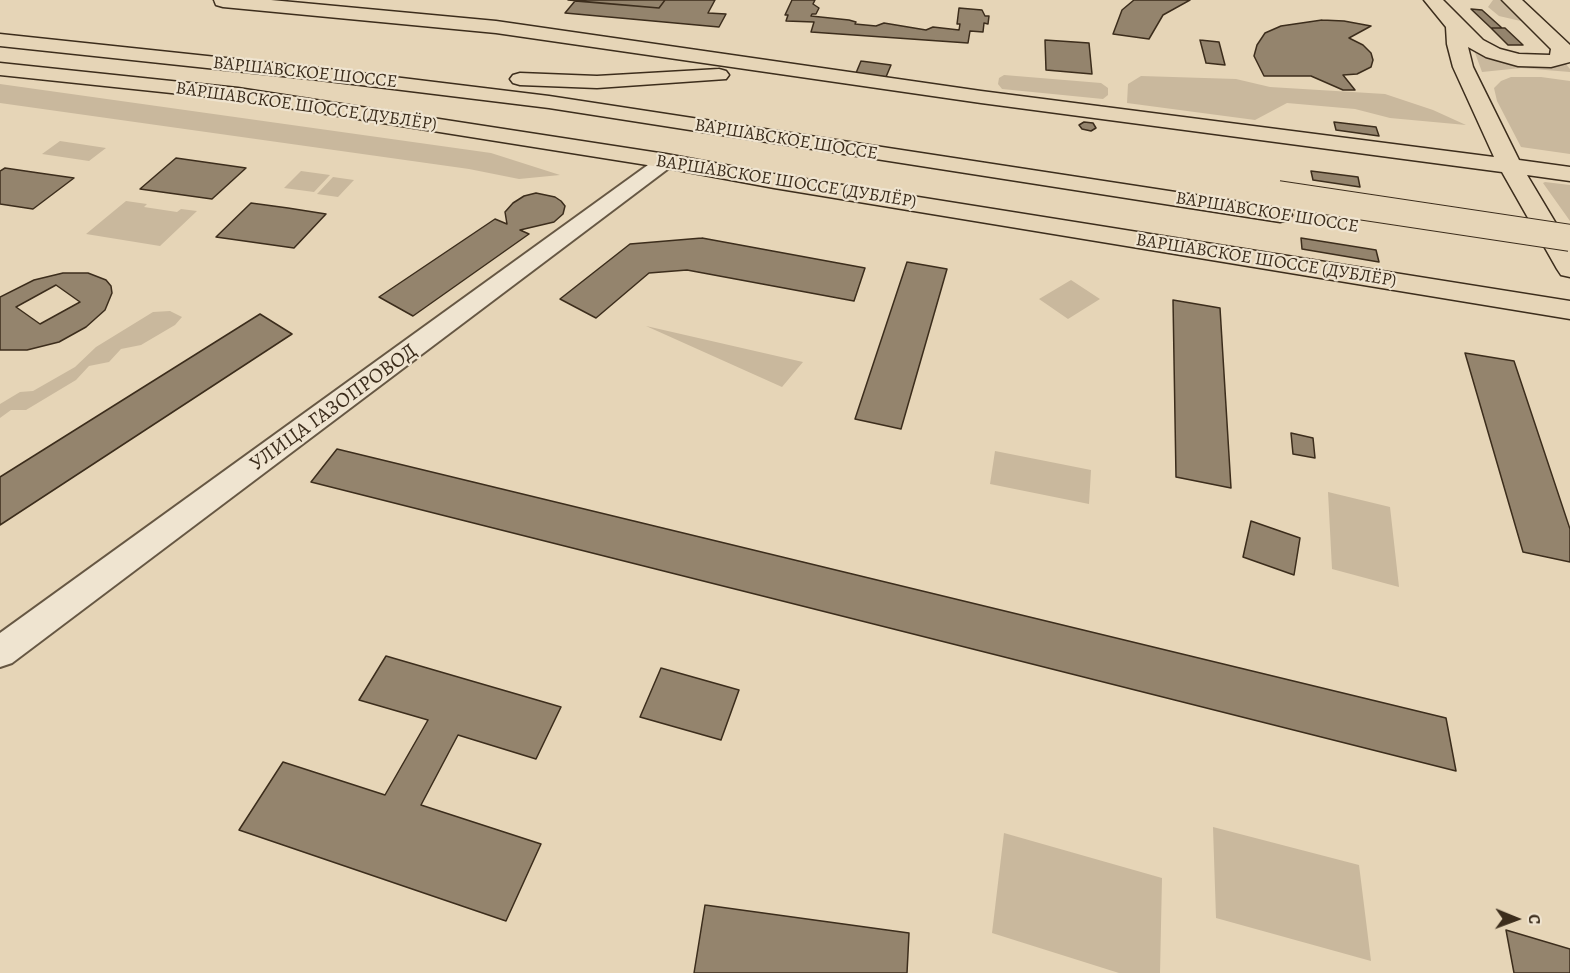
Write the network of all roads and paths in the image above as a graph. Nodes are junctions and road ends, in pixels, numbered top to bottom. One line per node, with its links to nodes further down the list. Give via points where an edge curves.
1 (220, 0): 11 (main road, via 496,27)
2 (1433, 0): 5 (main road)
3 (1511, 0): 7 (main road)
4 (0, 22): 8 (main road, ВАРШАВСКОЕ ШОССЕ)
5 (1456, 26): 7 (main road, via 1483,49 1505,57 1551,61); 14 (main road, via 1463,67)
6 (0, 40): 16 (main road, ВАРШАВСКОЕ ШОССЕ)
7 (1566, 52)
8 (319, 55)
9 (402, 65): 13 (main road, ВАРШАВСКОЕ ШОССЕ)
10 (0, 69): 15 (main road, ВАРШАВСКОЕ ШОССЕ (ДУБЛЁР))
11 (793, 70): 13 (main road, via 597,82); 19 (main road)
12 (1568, 77): 14 (main road, via 1542,73)
13 (520, 79): 21 (main road, ВАРШАВСКОЕ ШОССЕ)
14 (1485, 80): 19 (main road)
15 (238, 94): 16 (main road); 18 (main road, ВАРШАВСКОЕ ШОССЕ (ДУБЛЁР))
16 (549, 102): 17 (main road, ВАРШАВСКОЕ ШОССЕ)
17 (778, 139): 21 (main road, ВАРШАВСКОЕ ШОССЕ); 22 (main road, via 898,170)
18 (666, 161): 22 (main road, ВАРШАВСКОЕ ШОССЕ (ДУБЛЁР)); 27 (street, УЛИЦА ГАЗОПРОВОД)
19 (1510, 166): 20 (main road); 25 (main road)
20 (1570, 174)
21 (1279, 205): 23 (main road, ВАРШАВСКОЕ ШОССЕ, bridge); 24 (main road, ВАРШАВСКОЕ ШОССЕ)
22 (1097, 234): 26 (main road, ВАРШАВСКОЕ ШОССЕ (ДУБЛЁР))
23 (1570, 238)
24 (1570, 260)
25 (1570, 269)
26 (1570, 310)
27 (0, 652)

